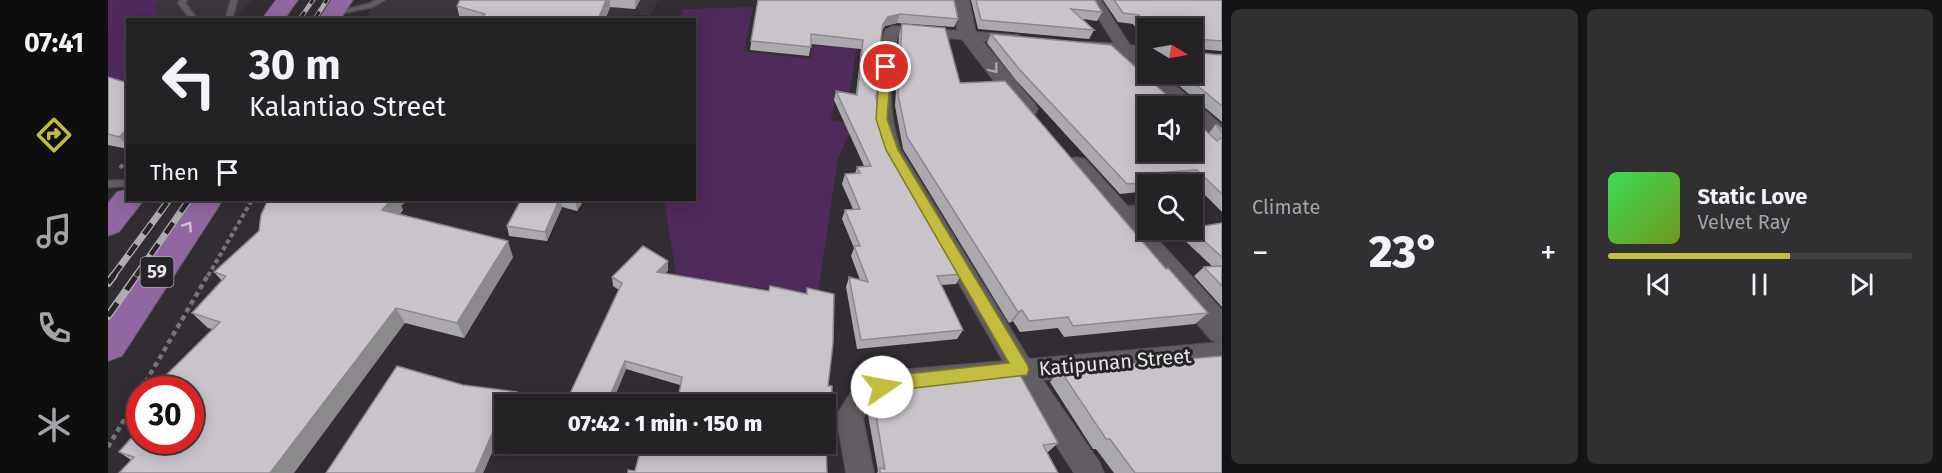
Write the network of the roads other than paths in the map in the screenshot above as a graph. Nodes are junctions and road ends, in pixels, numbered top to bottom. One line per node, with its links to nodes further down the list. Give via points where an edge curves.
1 (184, 0): 8 (lane, via 181,3)
2 (234, 0): 9 (lane)
3 (287, 0): 10 (main road)
4 (382, 0): 7 (lane, via 370,6)
5 (960, 0): 11 (street)
6 (1094, 0): 14 (street)
7 (335, 11)
8 (193, 18)
9 (229, 18)
10 (274, 18)
11 (967, 34): 12 (street); 26 (street, one-way to 26); 31 (street, via 892,30 882,119 892,150)
12 (1035, 41)
13 (1069, 44): 14 (street)
14 (1125, 49): 15 (street); 16 (street)
15 (1137, 50)
16 (1137, 59)
17 (1165, 84): 18 (street)
18 (1179, 96)
19 (1203, 117): 20 (street)
20 (1222, 134)
21 (126, 183): 22 (lane)
22 (108, 184)
23 (127, 201): 27 (main road)
24 (206, 201): 29 (main road, 59, one-way to 24)
25 (1137, 209): 26 (lane)
26 (1118, 212): 28 (street)
27 (108, 224)
28 (1222, 331)
29 (108, 344)
30 (1222, 353): 31 (street, Katipunan Street)
31 (1021, 369): 32 (street, Katipunan Street, via 898,382 866,392 849,416); 33 (street)
32 (860, 473)
33 (1090, 473)

